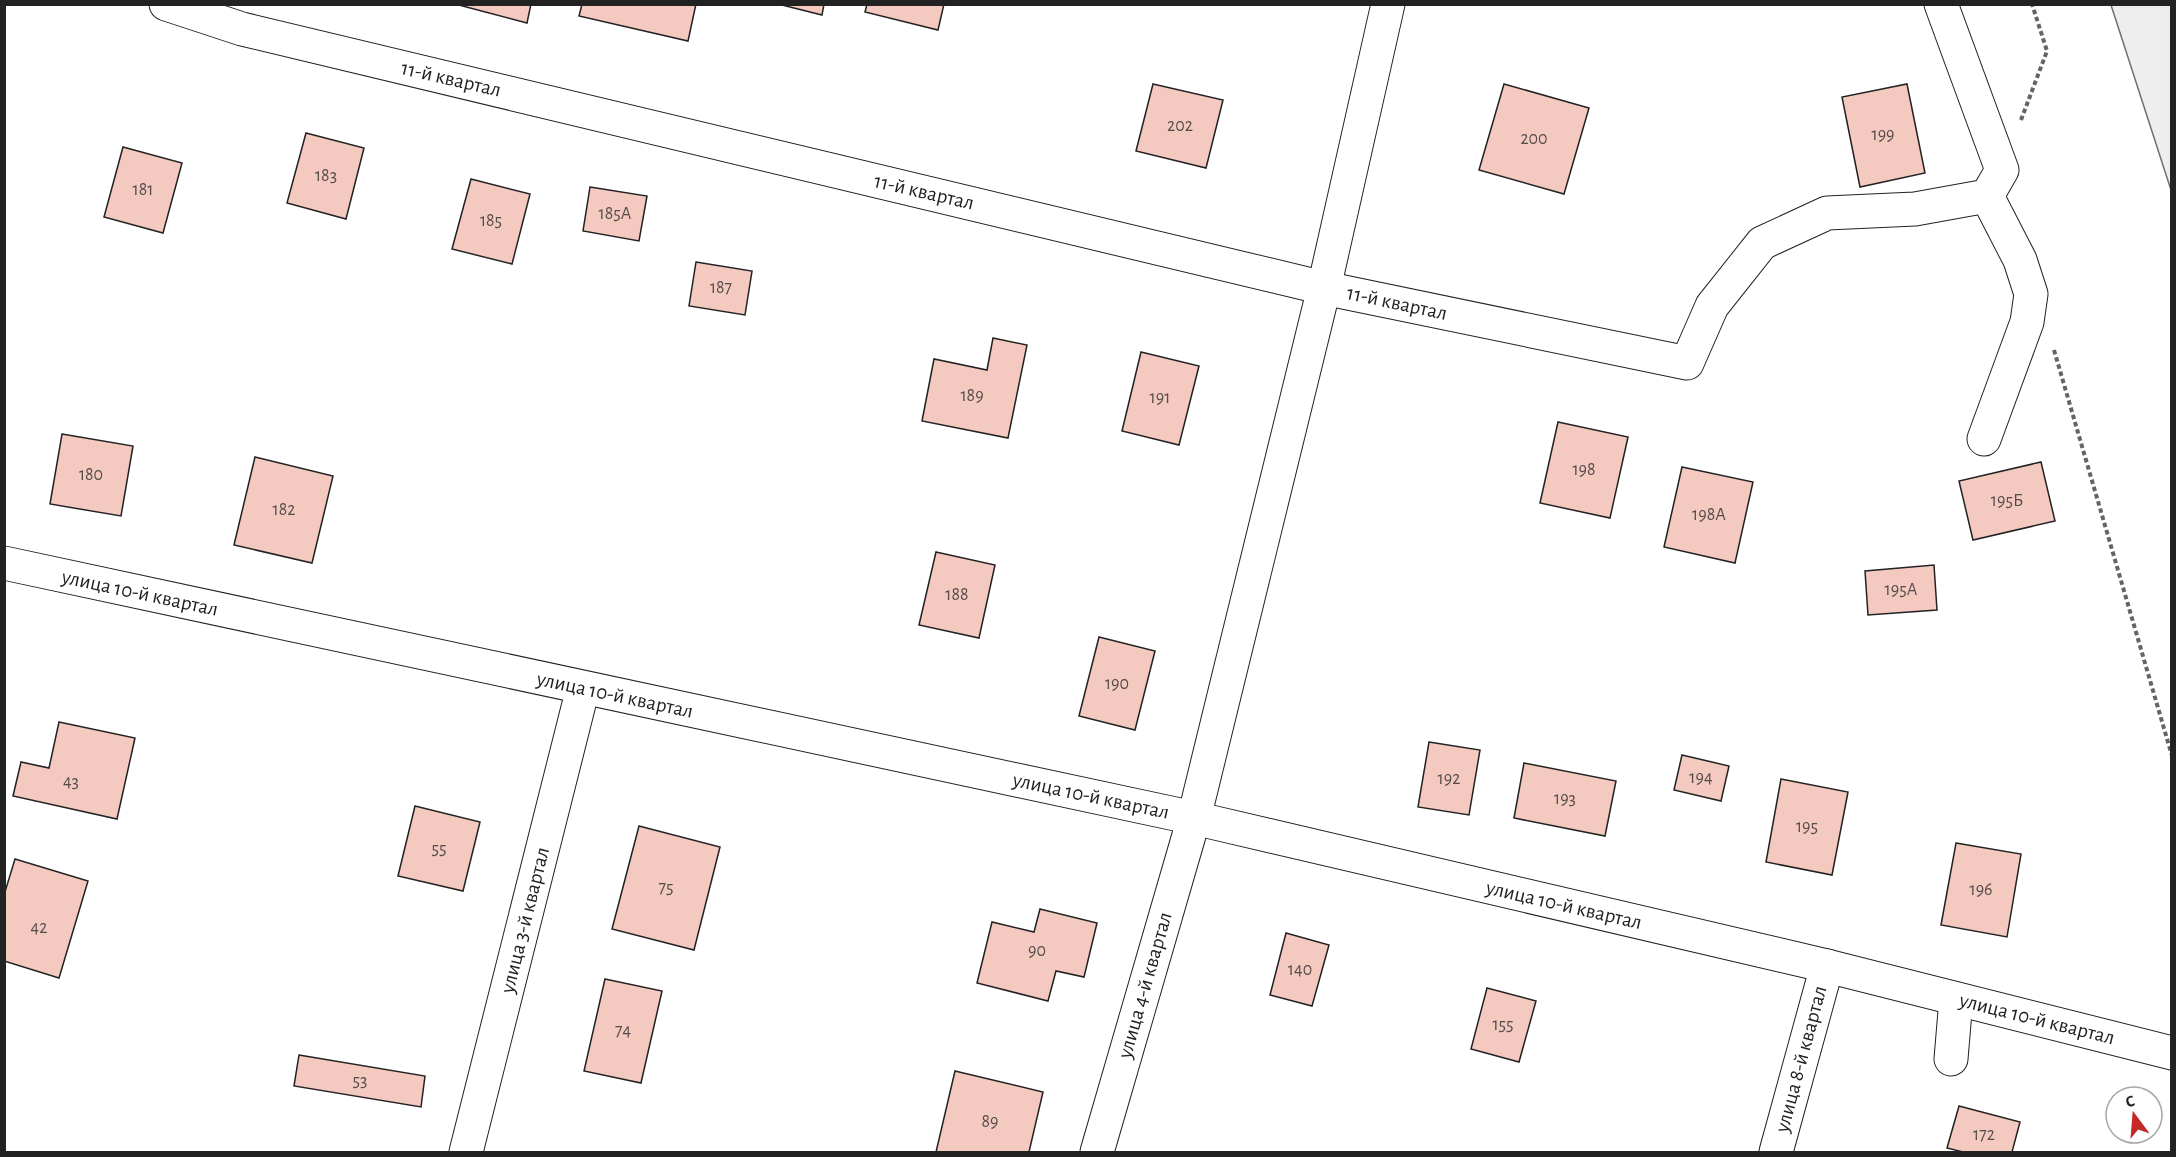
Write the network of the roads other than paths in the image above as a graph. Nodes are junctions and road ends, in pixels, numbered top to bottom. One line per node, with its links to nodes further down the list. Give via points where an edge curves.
1 (166, 4): 5 (street, 11-й квартал, via 253,32)
2 (1388, 4): 5 (street, улица 4-й квартал)
3 (1941, 4): 4 (street)
4 (1995, 183): 5 (street, 11-й квартал, via 1915,209 1827,213 1762,243 1712,306 1687,363); 6 (street, via 2031,294 2027,322)
5 (1324, 288): 9 (street, улица 4-й квартал)
6 (1984, 439)
7 (4, 563): 8 (street, улица 10-й квартал)
8 (583, 688): 9 (street, улица 10-й квартал); 14 (street, улица 3-й квартал)
9 (1194, 818): 10 (street, улица 10-й квартал); 15 (street, улица 4-й квартал)
10 (1827, 966): 11 (street, улица 10-й квартал); 16 (street, улица 8-й квартал)
11 (1956, 999): 12 (street, улица 10-й квартал); 13 (street)
12 (2172, 1053)
13 (1951, 1059)
14 (466, 1152)
15 (1097, 1152)
16 (1776, 1152)

